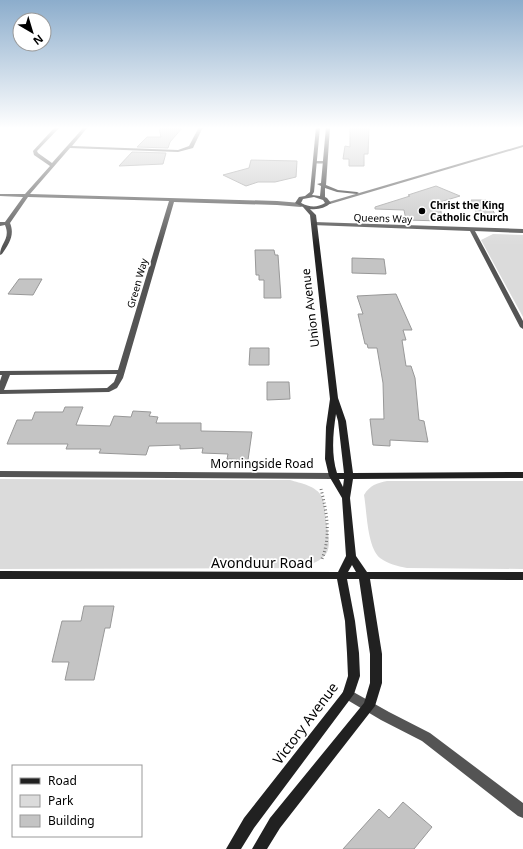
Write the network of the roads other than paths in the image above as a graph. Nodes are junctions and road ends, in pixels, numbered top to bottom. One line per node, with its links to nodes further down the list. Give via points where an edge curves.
1 (51, 167): 9 (street)
2 (315, 167): 5 (street)
3 (325, 167): 6 (street)
4 (450, 167): 7 (street)
5 (313, 184): 6 (street); 10 (street, via 312,193)
6 (324, 184): 7 (street, via 337,191); 12 (street)
7 (357, 193): 12 (street)
8 (0, 195): 9 (street)
9 (27, 195): 11 (street); 16 (street)
10 (307, 197): 12 (street); 13 (street)
11 (172, 200): 13 (street); 23 (street, Green Way)
12 (325, 200): 14 (street)
13 (301, 204): 14 (street); 15 (street)
14 (320, 207): 15 (street)
15 (313, 215): 18 (street, Union Avenue)
16 (7, 223): 17 (street); 21 (street, via 11,232 10,238)
17 (0, 224)
18 (314, 224): 19 (street, Queens Way); 26 (street, Union Avenue)
19 (472, 230): 20 (street, Queens Way); 22 (street)
20 (523, 231)
21 (0, 254)
22 (523, 327)
23 (122, 372): 24 (street, Green Way); 25 (street, Green Way, via 116,387 109,390)
24 (4, 373): 25 (street, Green Way)
25 (0, 391)
26 (334, 398): 29 (street, Union Avenue, via 329,421); 30 (street, Union Avenue, via 342,421)
27 (0, 474): 29 (street, Morningside Road)
28 (523, 475): 30 (street, Morningside Road)
29 (333, 476): 30 (street, Morningside Road); 31 (street, Union Avenue)
30 (349, 476): 31 (street, Union Avenue)
31 (346, 498): 32 (street, Union Avenue)
32 (351, 556): 34 (street); 35 (street, Union Avenue)
33 (0, 575): 34 (street, Avonduur Road)
34 (341, 576): 35 (street, Avonduur Road); 37 (street, Victory Avenue, via 353,653 354,676)
35 (364, 576): 36 (street, Avonduur Road); 38 (street, via 376,654 376,683)
36 (523, 576)
37 (348, 694): 38 (street); 40 (street, Victory Avenue, via 249,823)
38 (369, 706): 39 (street, via 426,737); 41 (street, via 275,823)
39 (523, 811)
40 (233, 849)
41 (259, 849)

